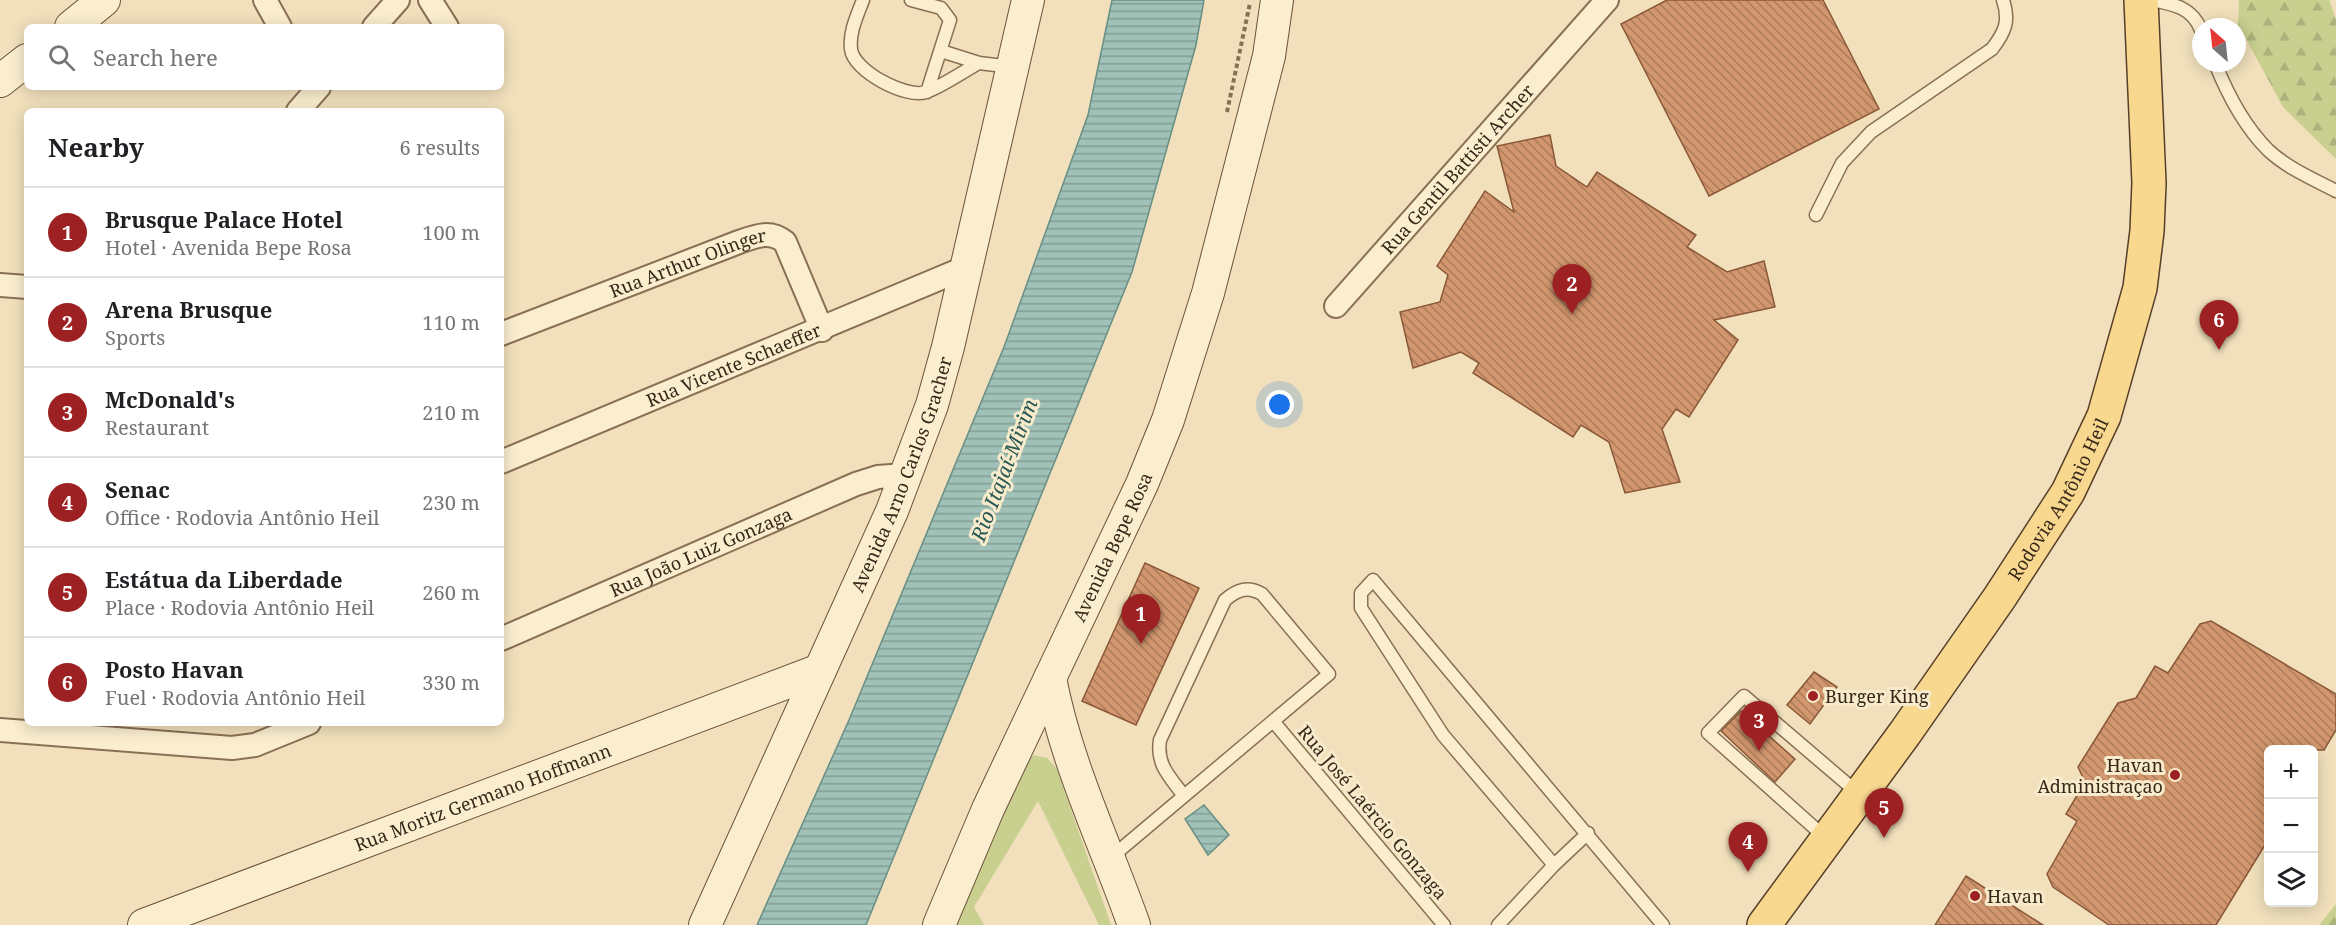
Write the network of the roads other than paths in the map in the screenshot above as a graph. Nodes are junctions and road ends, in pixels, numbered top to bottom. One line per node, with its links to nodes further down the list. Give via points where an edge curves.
1 (104, 0): 17 (main road)
2 (265, 0): 18 (street)
3 (398, 0): 19 (street)
4 (430, 0): 20 (street)
5 (863, 0): 29 (lane, via 853,26 851,51 859,64 879,80 912,94)
6 (911, 0): 22 (lane, via 946,13 950,20)
7 (1028, 0): 25 (main road, Avenida Arno Carlos Gracher)
8 (1262, 0): 31 (main road, Avenida Bepe Rosa)
9 (1277, 0): 31 (main road, Avenida Bepe Rosa, via 1269,56)
10 (1290, 0): 33 (main road, via 1261,149)
11 (1585, 0): 21 (street)
12 (1607, 0): 21 (street, Rua Gentil Battisti Archer)
13 (2003, 0): 34 (lane, via 2007,12 2005,32 1992,49 1871,132 1842,163)
14 (2141, 0): 52 (main road, Rodovia Antônio Heil, via 2149,183 2147,231 2140,288 2111,395 2068,492 2000,597)
15 (2151, 0): 16 (lane, via 2176,4)
16 (2193, 18)
17 (75, 24)
18 (277, 24)
19 (377, 24)
20 (445, 24)
21 (1579, 31): 38 (street, Rua Gentil Battisti Archer)
22 (941, 51): 24 (lane); 29 (lane)
23 (24, 62): 27 (main road)
24 (979, 63): 25 (lane); 29 (lane)
25 (1013, 67): 35 (main road, Avenida Arno Carlos Gracher)
26 (2220, 72): 32 (lane, via 2248,125 2269,150 2293,169)
27 (0, 81)
28 (315, 90): 30 (street)
29 (927, 92)
30 (300, 108)
31 (1242, 153): 33 (main road, Avenida Bepe Rosa)
32 (2336, 191)
33 (1230, 206): 45 (main road, Avenida Bepe Rosa, via 1208,293 1168,420)
34 (1816, 215)
35 (967, 267): 39 (street, Rua Vicente Schaeffer); 42 (main road, Avenida Arno Carlos Gracher, via 932,405)
36 (0, 285): 37 (street)
37 (24, 286)
38 (1336, 306)
39 (822, 330): 40 (street, Rua Arthur Olinger, via 785,242 766,234); 41 (street, Rua Vicente Schaeffer)
40 (504, 333)
41 (504, 461)
42 (904, 475): 43 (street, Rua João Luiz Gonzaga, via 856,484); 44 (main road, Avenida Arno Carlos Gracher, via 892,511)
43 (504, 638)
44 (820, 670): 58 (main road, Rua Moritz Germano Hoffmann); 59 (main road, Avenida Arno Carlos Gracher)
45 (1050, 678): 50 (main road, Avenida Bepe Rosa); 51 (main road)
46 (1274, 721): 53 (lane); 53 (lane, via 1329,674 1262,594 1244,588 1225,600 1160,740 1158,754 1162,766); 62 (lane, Rua José Laércio Gonzaga)
47 (302, 726): 49 (street, via 255,745 232,748)
48 (0, 730): 49 (street)
49 (101, 731)
50 (1014, 754): 51 (main road, via 1038,740 1050,740); 60 (main road, Avenida Bepe Rosa)
51 (1075, 771): 56 (main road)
52 (1860, 795): 55 (main road, Rodovia Antônio Heil); 55 (lane, via 1744,696 1708,733)
53 (1184, 796): 56 (lane)
54 (1588, 833): 57 (lane); 57 (lane, via 1373,580 1361,593 1360,608 1443,735); 64 (lane)
55 (1827, 839): 65 (main road, Rodovia Antônio Heil)
56 (1112, 861): 61 (main road)
57 (1554, 865): 63 (lane)
58 (148, 924)
59 (705, 925)
60 (939, 925)
61 (1134, 925)
62 (1444, 925)
63 (1498, 925)
64 (1663, 925)
65 (1764, 925)

